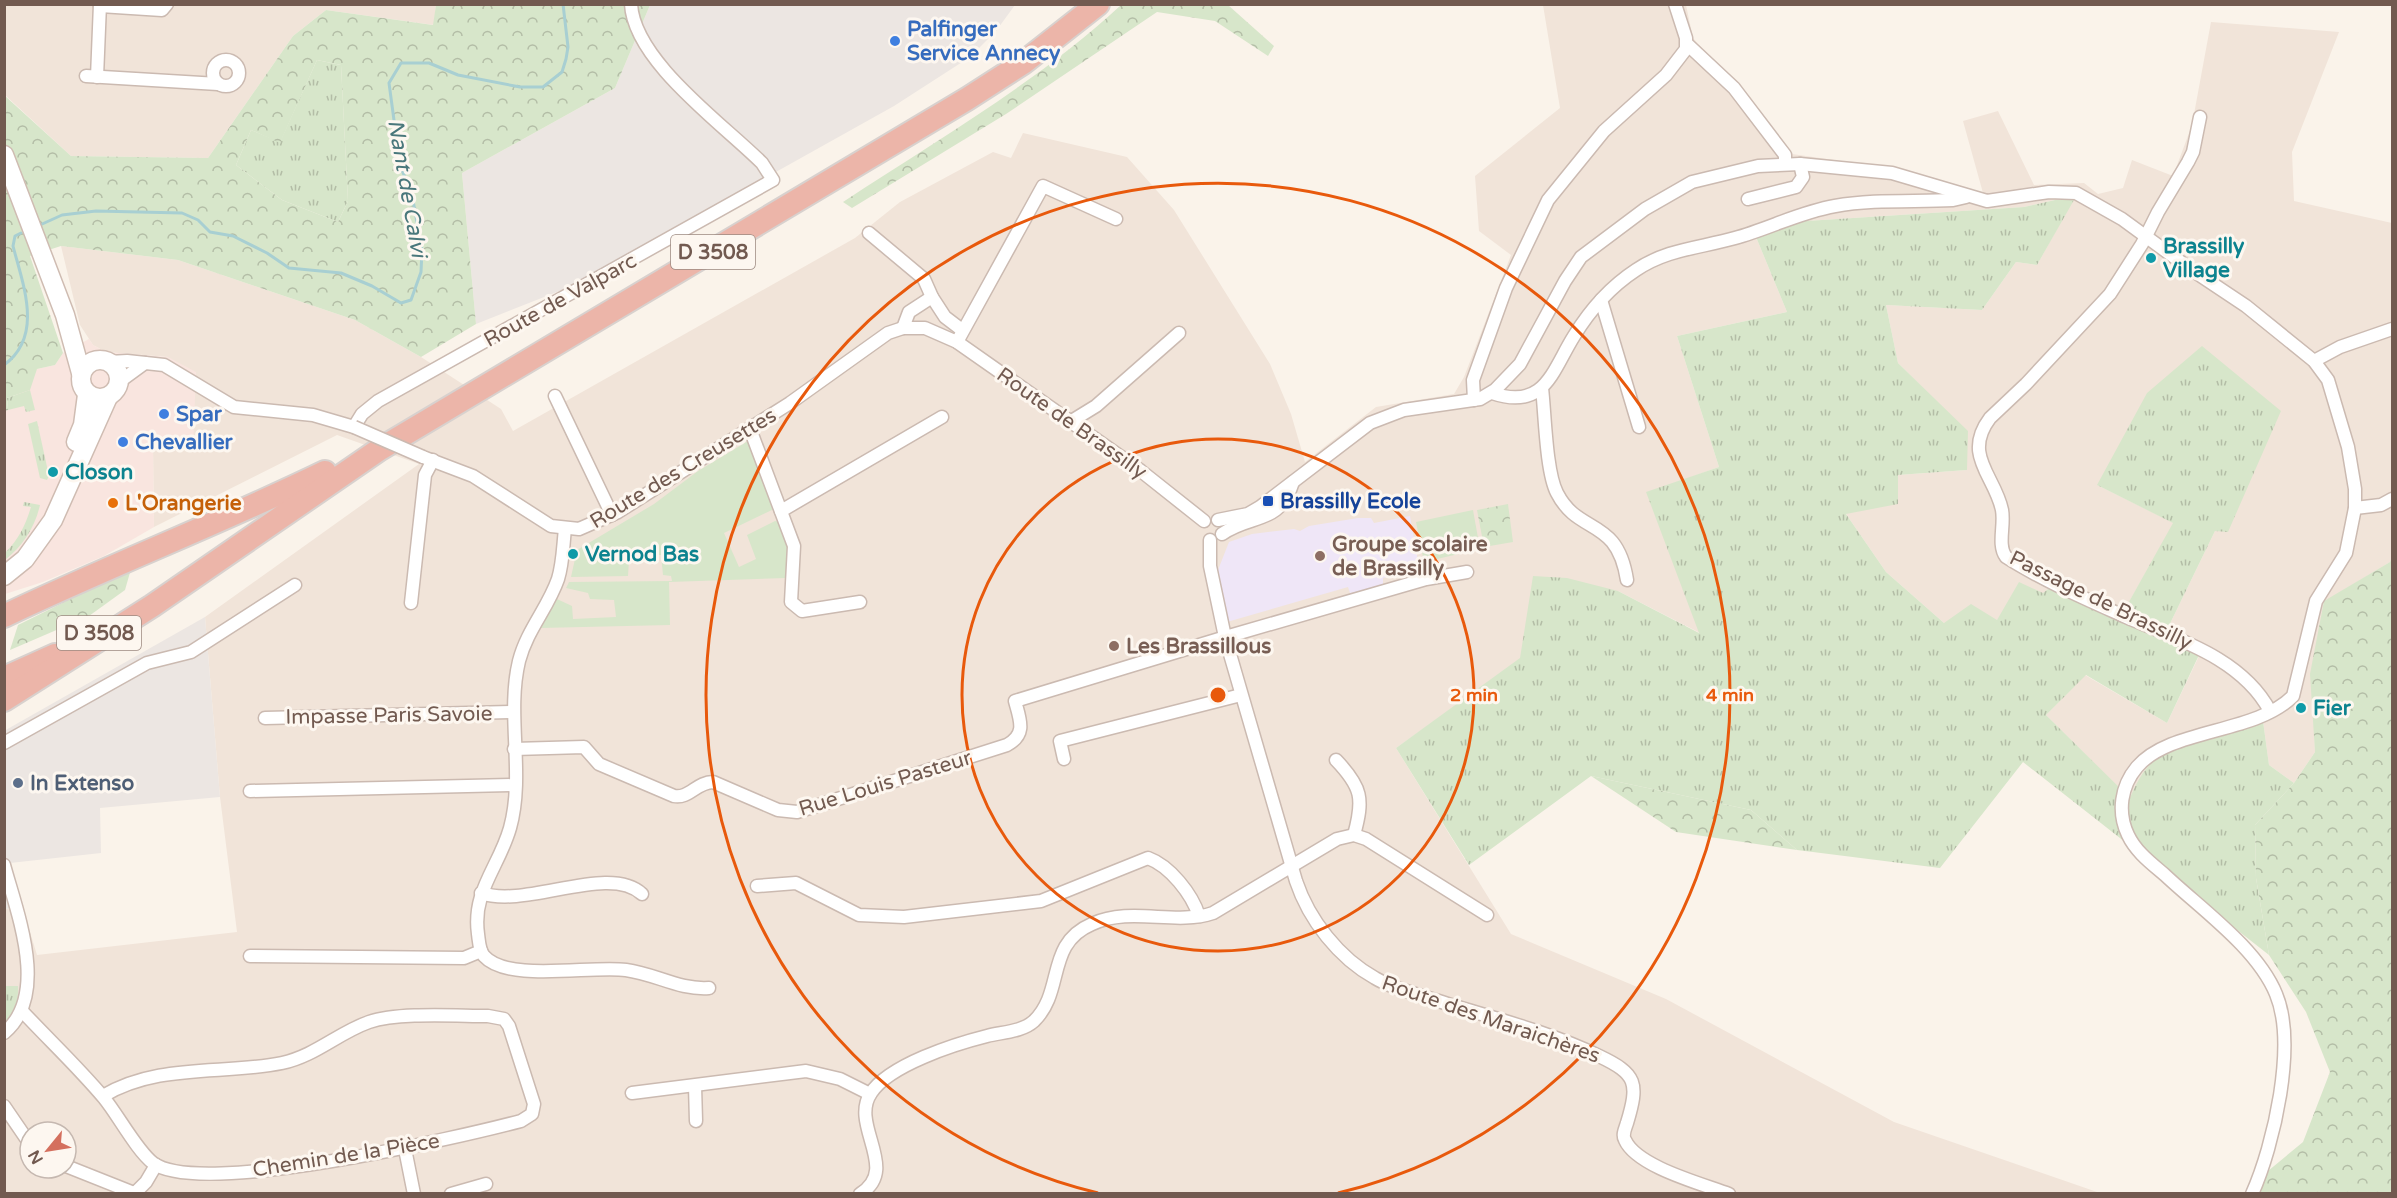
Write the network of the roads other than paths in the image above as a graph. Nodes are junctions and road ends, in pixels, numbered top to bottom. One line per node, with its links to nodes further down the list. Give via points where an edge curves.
1 (167, 4): 5 (street, via 162,10)
2 (630, 4): 38 (street, Route de Valparc, via 636,32 657,63 762,163 773,180 378,401)
3 (1098, 4): 39 (highway, D 3508, via 1023,63 939,117)
4 (1675, 4): 6 (street)
5 (100, 5): 7 (street, via 91,76)
6 (1687, 44): 10 (street, via 1734,88 1785,155); 35 (street, via 1676,64 1604,131 1548,200 1506,288 1473,380)
7 (218, 84)
8 (2200, 117): 16 (street, via 2193,152)
9 (4, 154): 19 (main road)
10 (1785, 164): 11 (street); 31 (street, via 1729,172 1681,186 1591,248 1565,281 1520,364)
11 (1800, 164): 12 (street, via 1892,173); 13 (street, via 1803,177 1796,187)
12 (1966, 197): 16 (street, via 1994,201 2049,192 2076,193); 18 (street, via 1835,206 1734,238 1684,248 1656,258)
13 (1748, 199)
14 (1116, 219): 24 (street, via 1043,186)
15 (868, 233): 17 (street, via 924,279)
16 (2147, 236): 26 (street, via 2246,306); 66 (street, Passage de Brassilly, via 2097,310 1996,410 1982,429 1981,461 2002,511 2002,549 2008,558 2058,584 2213,656 2253,687)
17 (932, 297): 20 (street, via 909,312); 24 (street)
18 (1600, 300): 30 (street); 40 (street)
19 (65, 315): 25 (main road); 28 (main road)
20 (903, 328): 22 (street, Route des Creusettes); 41 (street, Route des Creusettes, via 883,336)
21 (2392, 329): 26 (street, via 2340,347)
22 (937, 331): 24 (street, Route de Brassilly)
23 (1179, 333): 37 (street, via 1096,406)
24 (959, 336): 37 (street, Route de Brassilly)
25 (103, 361): 27 (street); 28 (main road, via 84,367); 29 (main road, via 118,374)
26 (2314, 361): 45 (street, via 2328,380 2348,447)
27 (145, 363): 29 (street); 38 (street, via 172,368 234,407 313,415)
28 (81, 373): 32 (main road, via 82,389)
29 (119, 382): 34 (main road)
30 (1542, 388): 31 (street, via 1511,398); 57 (street, via 1557,494 1575,514 1617,546)
31 (1492, 393): 35 (street)
32 (87, 395): 34 (main road, via 97,399); 51 (main road, via 83,425 47,513)
33 (555, 396): 47 (street)
34 (108, 397): 51 (main road, via 53,520)
35 (1474, 400): 43 (street, via 1404,410 1378,419)
36 (942, 417): 46 (street)
37 (1070, 422): 49 (street, Route de Brassilly)
38 (354, 427): 42 (street, Route des Creusettes, bridge)
39 (416, 427): 56 (highway, D 3508); 61 (highway, via 265,502 104,569)
40 (1639, 427)
41 (750, 429): 46 (street); 47 (street, Route des Creusettes)
42 (428, 458): 50 (street, Route des Creusettes, via 473,476 542,522); 60 (street)
43 (1293, 482): 48 (street, via 1254,511); 52 (street, via 1279,509)
44 (2392, 500): 45 (street)
45 (2355, 508): 66 (street, via 2346,553 2316,601 2296,692)
46 (781, 511): 59 (street, via 794,546 790,598 793,605 802,611)
47 (612, 515): 50 (street, Route des Creusettes, via 587,526)
48 (1218, 520): 49 (street); 52 (street)
49 (1204, 521): 53 (street, via 1201,532)
50 (565, 529): 67 (street, via 558,578 528,634 520,659)
51 (44, 531): 55 (main road, via 25,559)
52 (1222, 534): 53 (street)
53 (1210, 540): 62 (street, Route des Maraichères, via 1210,566)
54 (1467, 572): 62 (street, via 1426,579)
55 (4, 576)
56 (190, 580): 63 (highway, D 3508, via 104,630); 65 (highway)
57 (1627, 580)
58 (296, 585): 69 (street, via 191,652 147,663)
59 (860, 602)
60 (411, 603)
61 (4, 616)
62 (1226, 637): 64 (street, Route des Maraichères); 70 (street, Rue Louis Pasteur, via 1015,701 1022,725 1016,740 1007,745 797,812 778,810 713,782 685,796 674,796 599,764 584,747)
63 (4, 678)
64 (1241, 694): 71 (street, via 1060,741); 77 (street, Route des Maraichères)
65 (4, 700)
66 (2270, 711): 104 (street, via 2150,756 2131,775 2122,803 2124,823 2136,848 2248,952 2271,982 2280,1005 2285,1055 2264,1162)
67 (513, 712): 68 (street, Impasse Paris Savoie); 70 (street)
68 (265, 718)
69 (4, 743)
70 (514, 749): 73 (street)
71 (1064, 759)
72 (1336, 760): 75 (street, via 1354,780 1360,794)
73 (515, 785): 74 (street); 79 (street, via 510,827)
74 (250, 791)
75 (1354, 835): 77 (street, via 1337,839); 81 (street)
76 (4, 865): 86 (street, via 27,960)
77 (1292, 866): 82 (street, via 1222,908); 103 (street, Route des Maraichères, via 1297,885 1320,928 1355,965 1384,983 1554,1038 1619,1066 1630,1076 1634,1089 1623,1134 1630,1148 1660,1167)
78 (757, 886): 82 (street, via 796,883 859,915 903,917 1052,898 1148,858 1178,882)
79 (481, 893): 80 (street, via 503,898 608,882); 83 (street, via 475,914)
80 (642, 894)
81 (1487, 915)
82 (1198, 916): 90 (street, via 1119,915 1083,928 1062,950 1045,1006 1032,1023 939,1050 886,1079)
83 (481, 951): 84 (street, via 464,957); 85 (street, via 492,961 515,969 617,969 686,988)
84 (250, 957)
85 (710, 988)
86 (22, 1011): 87 (street); 91 (street)
87 (4, 1034)
88 (695, 1086): 89 (street); 90 (street, via 806,1071 840,1079); 93 (street)
89 (632, 1093)
90 (870, 1095): 102 (street, via 866,1115 877,1165 873,1181)
91 (103, 1096): 95 (street, Chemin de la Pièce, via 176,1071 267,1065 298,1058 373,1021 504,1018 534,1099 532,1114 521,1121); 96 (street)
92 (4, 1106): 94 (street)
93 (696, 1121)
94 (18, 1126)
95 (405, 1149): 96 (street, Chemin de la Pièce, via 317,1164 228,1172 196,1173); 100 (street)
96 (156, 1165): 99 (street)
97 (78, 1171): 99 (street)
98 (486, 1184): 101 (street)
99 (134, 1193)
100 (414, 1194)
101 (451, 1194)
102 (860, 1194)
103 (1729, 1194)
104 (2252, 1194)

